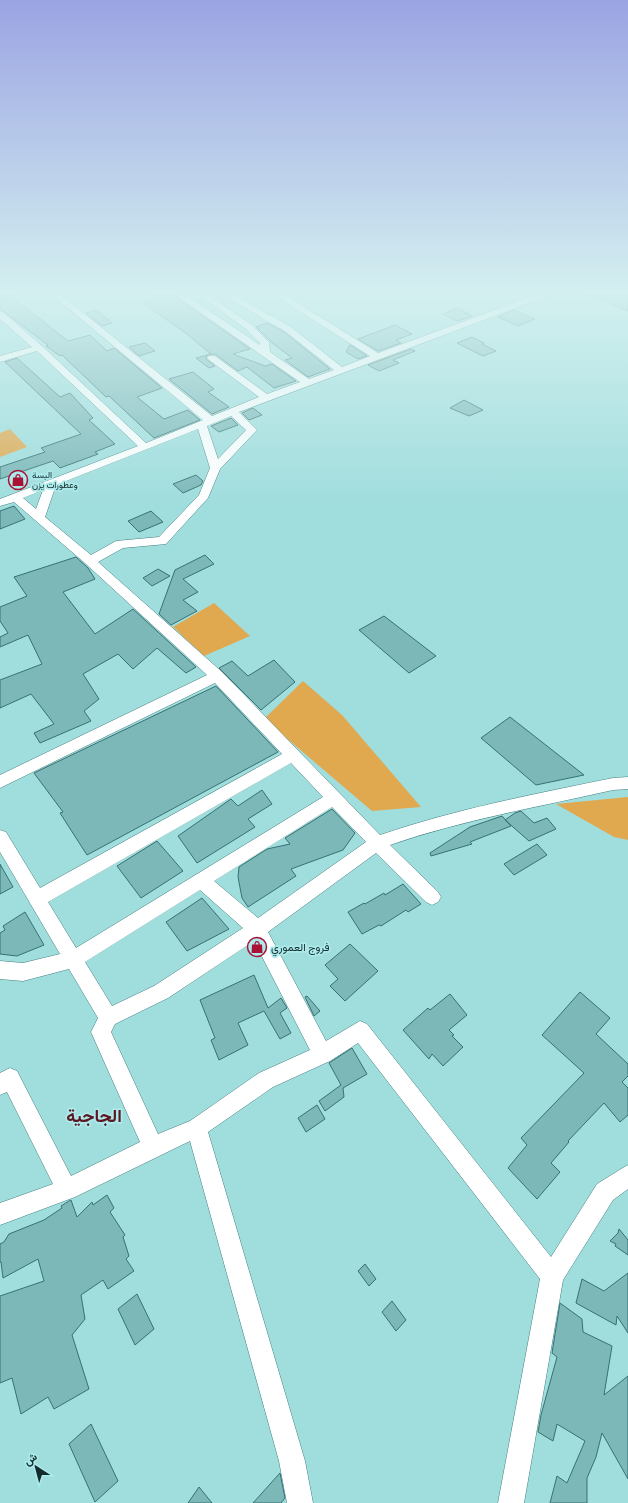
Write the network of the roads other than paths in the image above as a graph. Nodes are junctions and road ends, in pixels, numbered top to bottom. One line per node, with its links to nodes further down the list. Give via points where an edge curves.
1 (57, 365): 12 (street)
2 (138, 365): 11 (street)
3 (222, 365): 9 (street)
4 (283, 365): 8 (street)
5 (334, 365): 7 (street)
6 (353, 365): 7 (street)
7 (340, 370): 8 (street)
8 (307, 382): 9 (street)
9 (266, 398): 10 (street)
10 (232, 411): 11 (street); 13 (street, via 252,430)
11 (205, 422): 12 (street); 13 (street)
12 (145, 447): 14 (street)
13 (215, 468): 18 (street, via 204,496 162,541 120,544)
14 (51, 483): 15 (street); 17 (street)
15 (14, 497): 16 (street); 17 (street)
16 (0, 503)
17 (39, 518): 18 (street)
18 (90, 561): 19 (street)
19 (217, 676): 20 (street); 21 (street)
20 (292, 755): 23 (street); 28 (street)
21 (0, 782)
22 (628, 782): 25 (street, via 469,815)
23 (334, 798): 25 (street); 26 (street)
24 (0, 837): 28 (street)
25 (377, 843): 27 (street); 29 (street)
26 (201, 880): 29 (street); 30 (street)
27 (432, 897)
28 (37, 899): 30 (street)
29 (257, 929): 32 (street, via 161,992); 33 (street)
30 (74, 959): 31 (street, via 24,972); 32 (street)
31 (0, 970)
32 (108, 1017): 36 (street, via 101,1032)
33 (323, 1054): 35 (street, via 266,1080); 40 (street, via 360,1031)
34 (0, 1085): 38 (street, via 10,1078)
35 (197, 1128): 36 (street); 41 (street, via 292,1461)
36 (153, 1147): 38 (street)
37 (628, 1176): 40 (street, via 605,1192)
38 (66, 1189): 39 (street)
39 (0, 1214)
40 (552, 1276): 42 (street)
41 (300, 1503)
42 (511, 1503)

